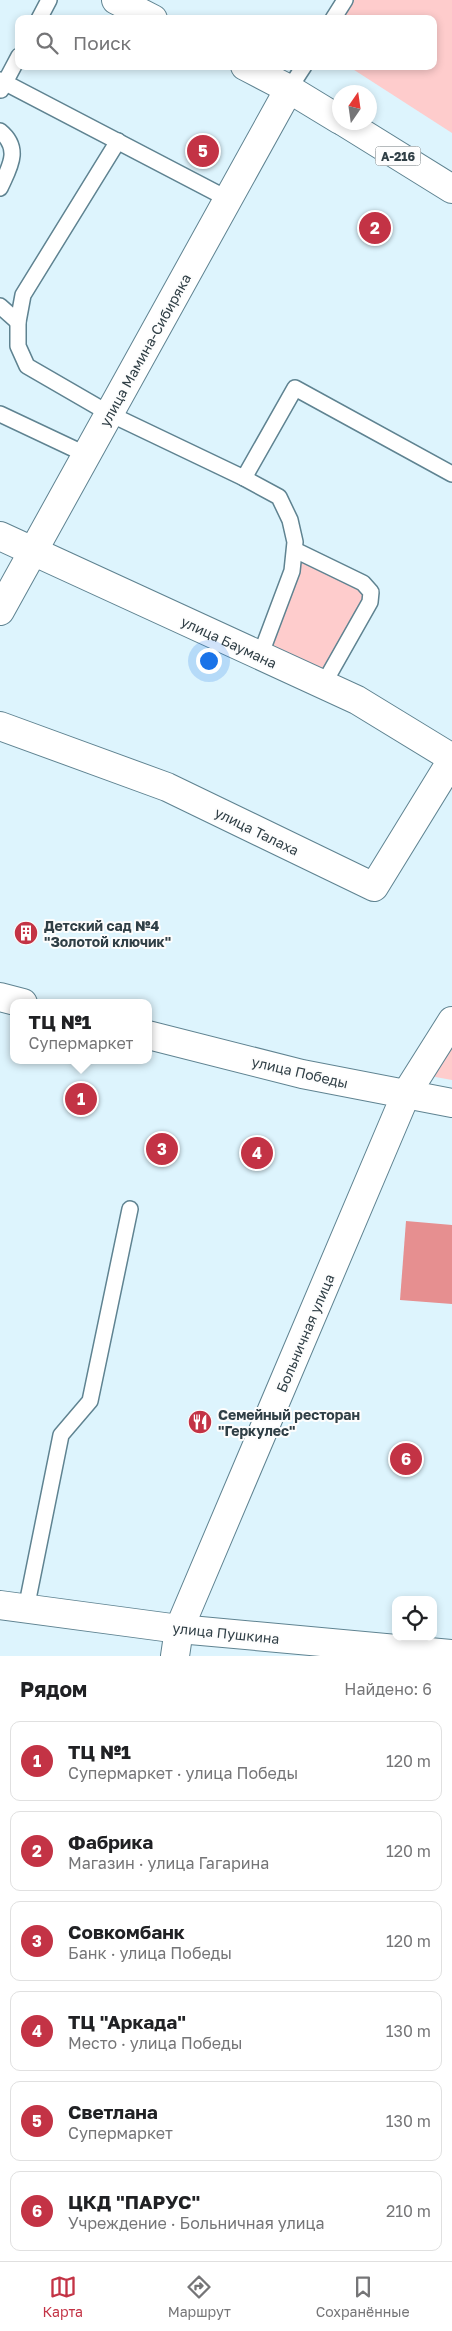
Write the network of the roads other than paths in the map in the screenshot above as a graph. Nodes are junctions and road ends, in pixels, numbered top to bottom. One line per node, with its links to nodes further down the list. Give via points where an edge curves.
1 (49, 0): 4 (lane)
2 (116, 0): 5 (street)
3 (345, 0): 6 (lane)
4 (41, 15)
5 (145, 15)
6 (336, 15)
7 (15, 63): 10 (lane)
8 (253, 70): 11 (street)
9 (301, 70): 11 (lane)
10 (2, 85): 15 (lane)
11 (289, 89): 12 (street); 18 (street, улица Мамина-Сибиряка)
12 (332, 115)
13 (357, 130): 17 (street, А-216)
14 (0, 131): 16 (lane, via 12,148 13,159)
15 (118, 141): 18 (lane); 20 (lane, via 23,295)
16 (0, 188)
17 (452, 189)
18 (228, 199): 22 (street, улица Мамина-Сибиряка)
19 (0, 306): 20 (lane)
20 (18, 322): 22 (lane, via 18,346 27,366)
21 (0, 414): 23 (lane)
22 (110, 414): 23 (street, улица Мамина-Сибиряка); 25 (lane)
23 (87, 455): 28 (street, улица Мамина-Сибиряка)
24 (452, 474): 25 (lane, via 294,388)
25 (244, 478): 27 (lane, via 279,497 290,520)
26 (0, 536): 28 (street, улица Баумана)
27 (294, 550): 30 (lane, via 292,571); 31 (lane, via 363,583 371,592 370,602)
28 (34, 552): 29 (street, улица Мамина-Сибиряка); 30 (street, улица Баумана)
29 (0, 611)
30 (260, 656): 31 (street, улица Баумана)
31 (324, 685): 33 (street, улица Баумана, via 357,700)
32 (0, 726): 33 (street, улица Талаха, via 166,787 374,887)
33 (452, 759)
34 (452, 1021): 36 (street, Больничная улица)
35 (152, 1036): 36 (street, улица Победы, via 302,1074)
36 (406, 1094): 37 (street, улица Победы); 40 (street, Больничная улица)
37 (452, 1103)
38 (130, 1209): 39 (lane, via 90,1401 61,1436)
39 (13, 1607): 40 (street, улица Пушкина)
40 (179, 1629): 41 (street, улица Пушкина); 42 (street, Больничная улица)
41 (452, 1654)
42 (175, 1656)

